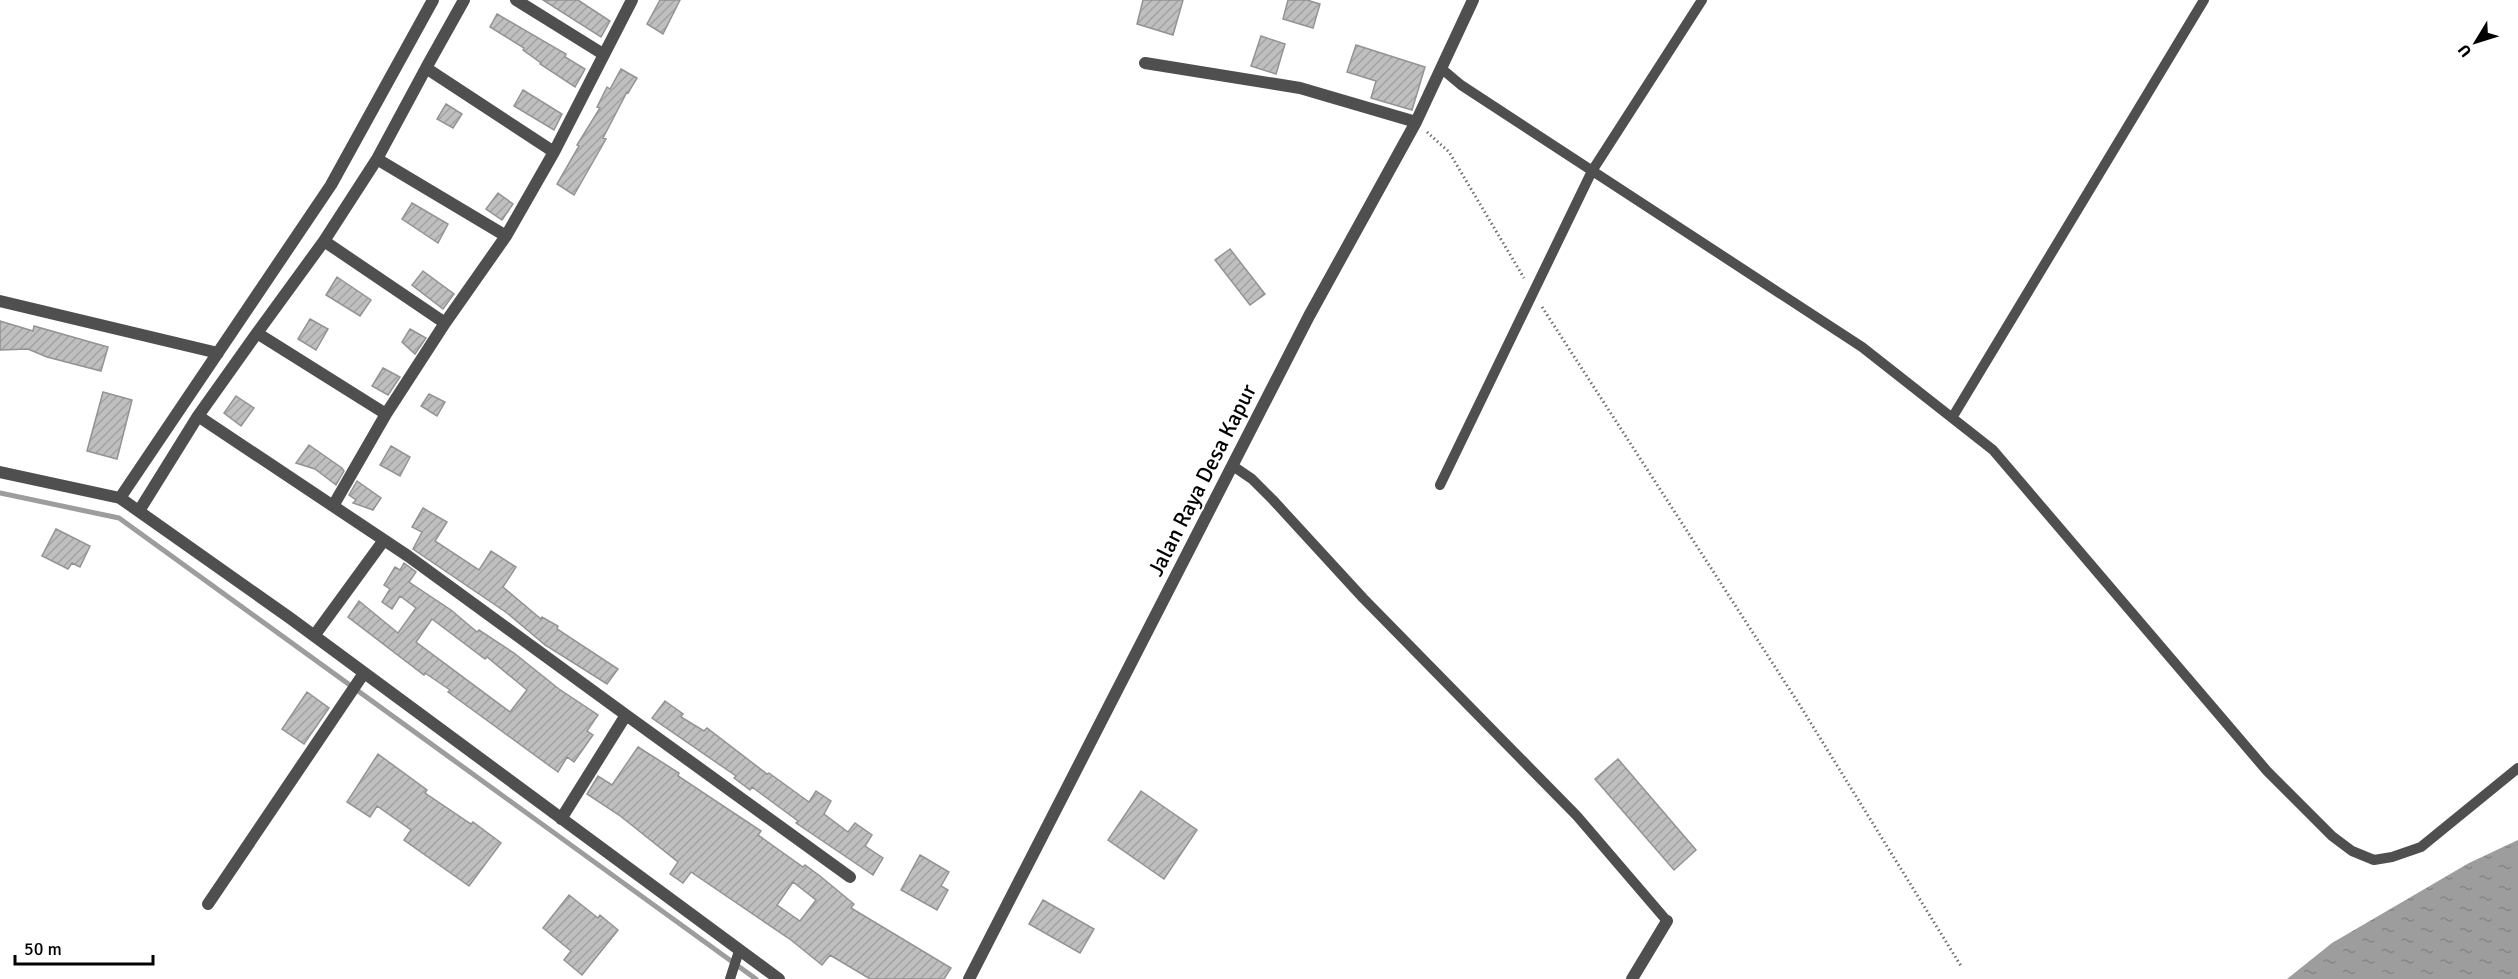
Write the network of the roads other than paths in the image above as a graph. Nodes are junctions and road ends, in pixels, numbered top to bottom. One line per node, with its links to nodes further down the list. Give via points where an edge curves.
1 (433, 0): 21 (street, via 331,185)
2 (464, 0): 10 (street)
3 (516, 0): 8 (street)
4 (632, 0): 8 (street)
5 (1473, 0): 11 (street, Jalan Raya Desa Kapur)
6 (1702, 0): 15 (lane)
7 (2204, 0): 24 (lane)
8 (603, 54): 13 (street)
9 (1145, 63): 12 (street, via 1300,88)
10 (426, 68): 13 (street); 14 (street)
11 (1442, 69): 12 (street, Jalan Raya Desa Kapur); 15 (lane)
12 (1416, 122): 25 (street, Jalan Raya Desa Kapur, via 1309,316)
13 (554, 152): 16 (street)
14 (377, 159): 16 (street); 17 (street)
15 (1592, 171): 24 (lane, via 1862,347); 27 (lane)
16 (506, 236): 19 (street)
17 (324, 241): 19 (street); 20 (street)
18 (0, 301): 21 (street)
19 (445, 323): 22 (street)
20 (257, 333): 22 (street); 23 (street)
21 (218, 353): 28 (street)
22 (386, 414): 29 (street)
23 (198, 416): 29 (street); 30 (street)
24 (1952, 418): 35 (lane, via 1993,450 2267,771 2352,851 2374,860 2421,847)
25 (1233, 466): 39 (lane, via 1273,500 1363,598 1577,816); 43 (street, Jalan Raya Desa Kapur)
26 (0, 471): 28 (street)
27 (1440, 485)
28 (120, 498): 30 (street)
29 (333, 506): 31 (street)
30 (139, 511): 32 (street)
31 (384, 540): 32 (street); 34 (street)
32 (314, 636): 33 (street)
33 (363, 674): 36 (street); 38 (street)
34 (626, 715): 36 (street); 37 (street)
35 (2518, 768)
36 (561, 819): 40 (street)
37 (850, 877)
38 (208, 904)
39 (1667, 921): 44 (street)
40 (739, 951): 41 (lane); 42 (street)
41 (731, 974)
42 (780, 979)
43 (969, 979)
44 (1632, 979)

